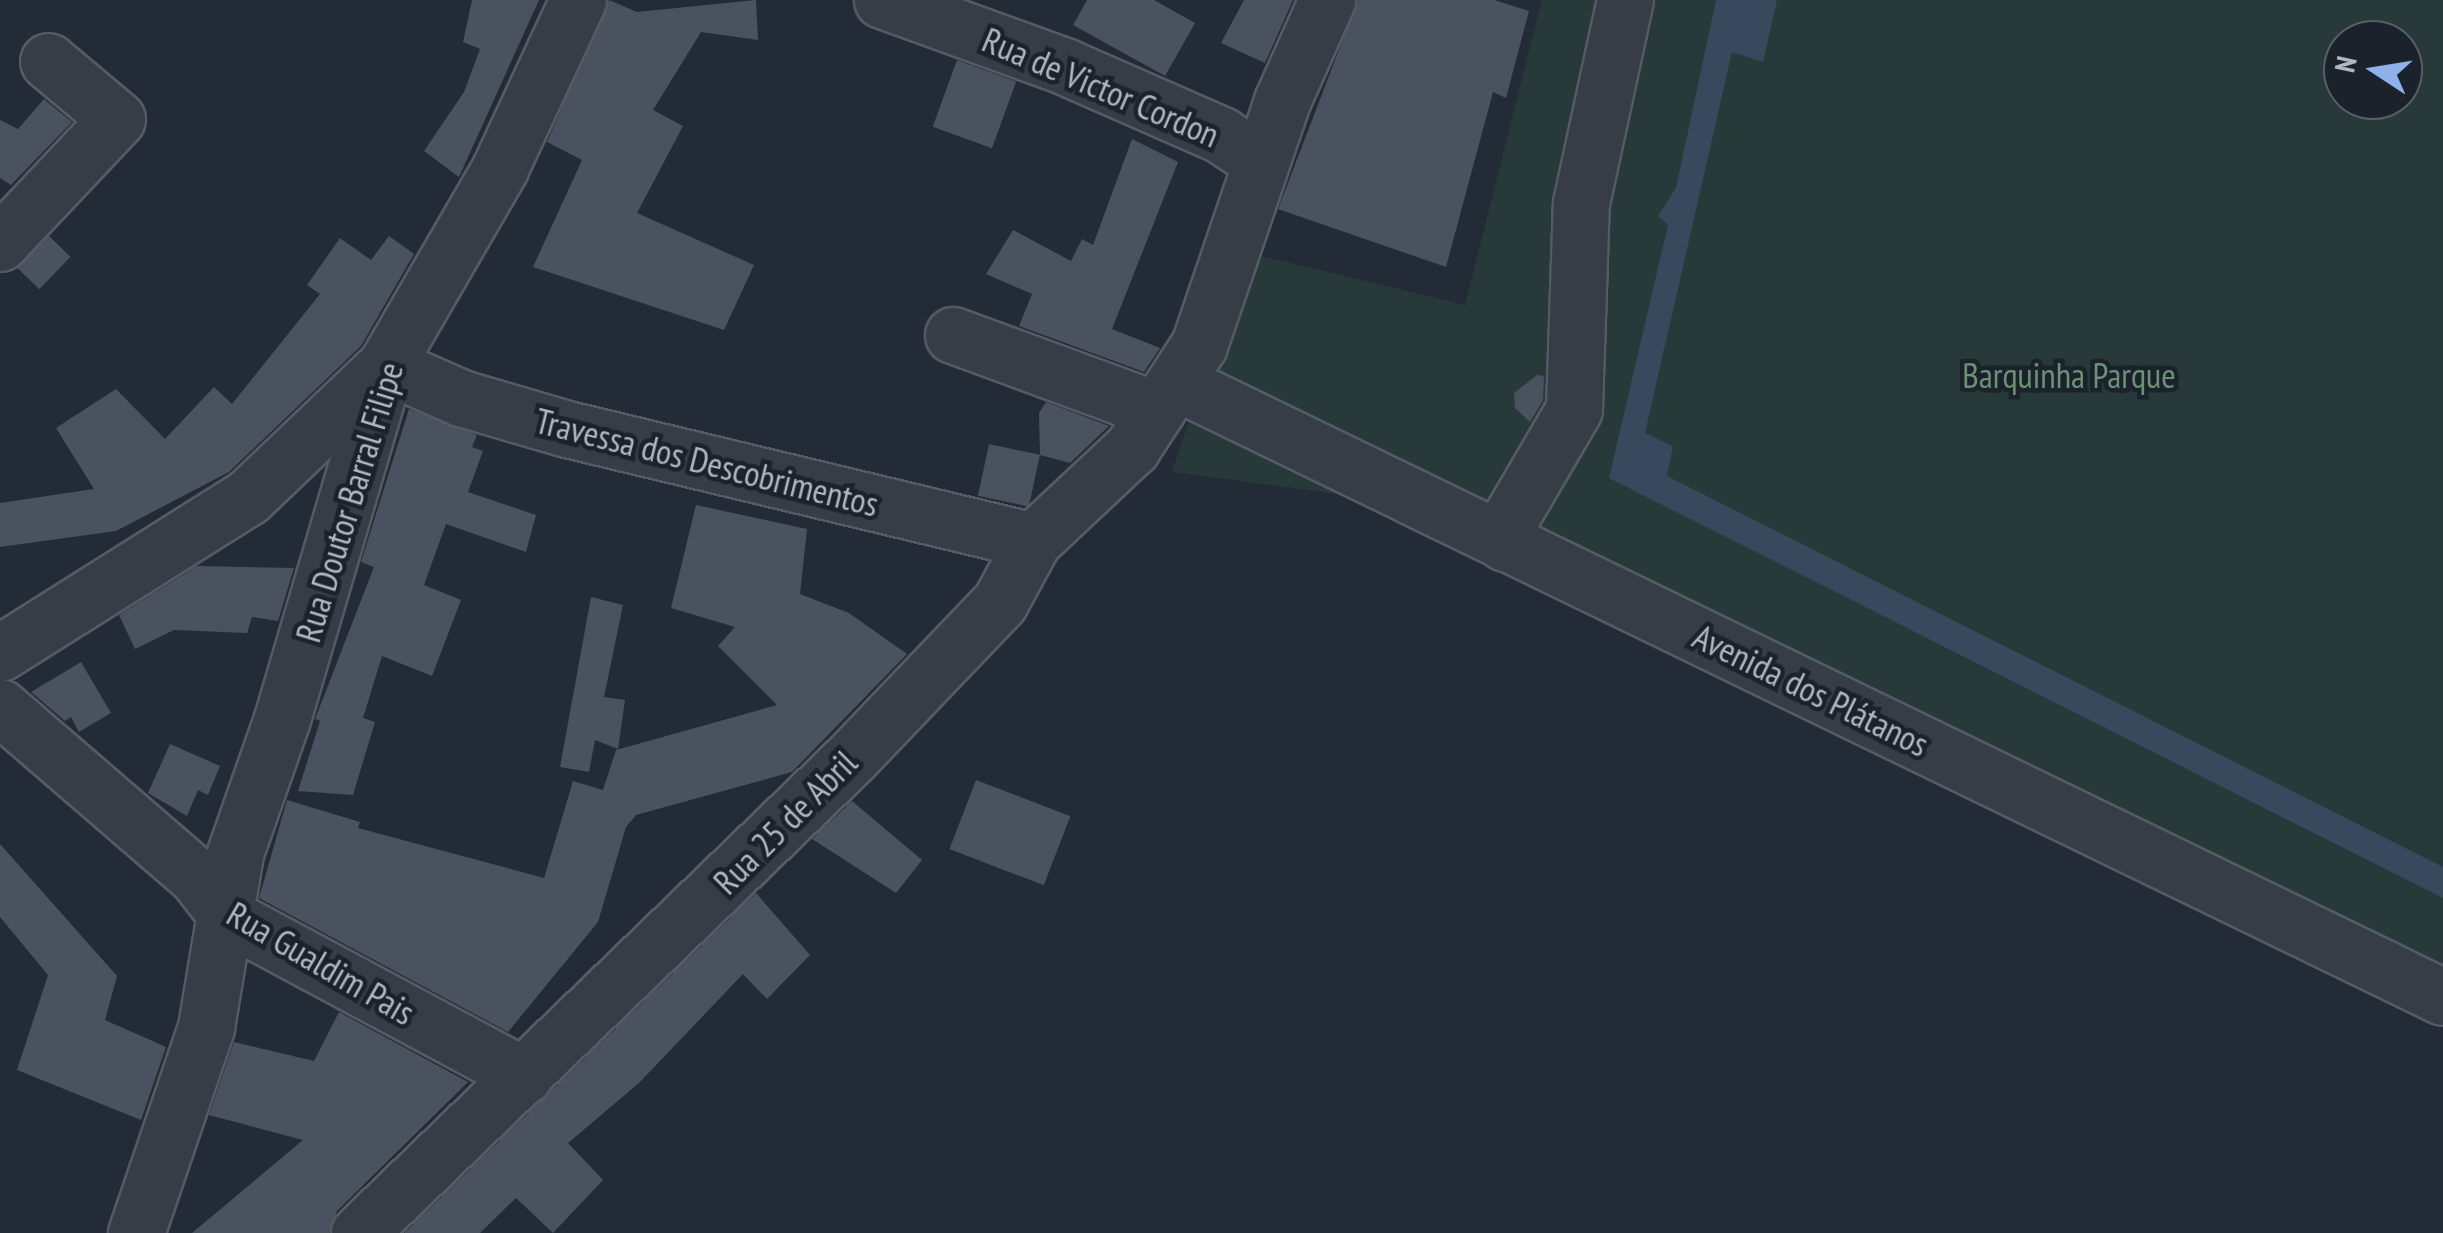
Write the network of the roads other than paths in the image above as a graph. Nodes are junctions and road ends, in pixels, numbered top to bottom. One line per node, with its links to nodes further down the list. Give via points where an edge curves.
1 (578, 0): 10 (street, Rua Doutor Barral Filipe, via 500,168)
2 (882, 0): 5 (street, Rua de Victor Cordon)
3 (1328, 0): 7 (street, Rua 25 de Abril)
4 (1625, 0): 13 (street, via 1581,203 1574,409 1512,517)
5 (972, 14): 7 (street, Rua de Victor Cordon)
6 (82, 89): 8 (street)
7 (1260, 161): 11 (street, Rua 25 de Abril, via 1230,262)
8 (0, 244)
9 (952, 335): 11 (street, Avenida dos Plátanos)
10 (386, 365): 12 (street, Travessa dos Descobrimentos, via 461,398 567,429); 14 (street, via 248,497); 16 (street, Rua Doutor Barral Filipe, via 282,719 235,853)
11 (1168, 397): 12 (street, Rua 25 de Abril, via 1132,448); 13 (street, Avenida dos Plátanos)
12 (1033, 541): 18 (street, Rua 25 de Abril, via 1000,602 849,760)
13 (1505, 543): 17 (street, Avenida dos Plátanos)
14 (0, 653)
15 (0, 708): 16 (street, Rua Gualdim Pais, via 196,876)
16 (228, 917): 18 (street, Rua Gualdim Pais); 19 (street, Rua Doutor Barral Filipe, via 206,1027)
17 (2443, 996)
18 (524, 1076): 20 (street, Rua 25 de Abril)
19 (136, 1233)
20 (358, 1233)

